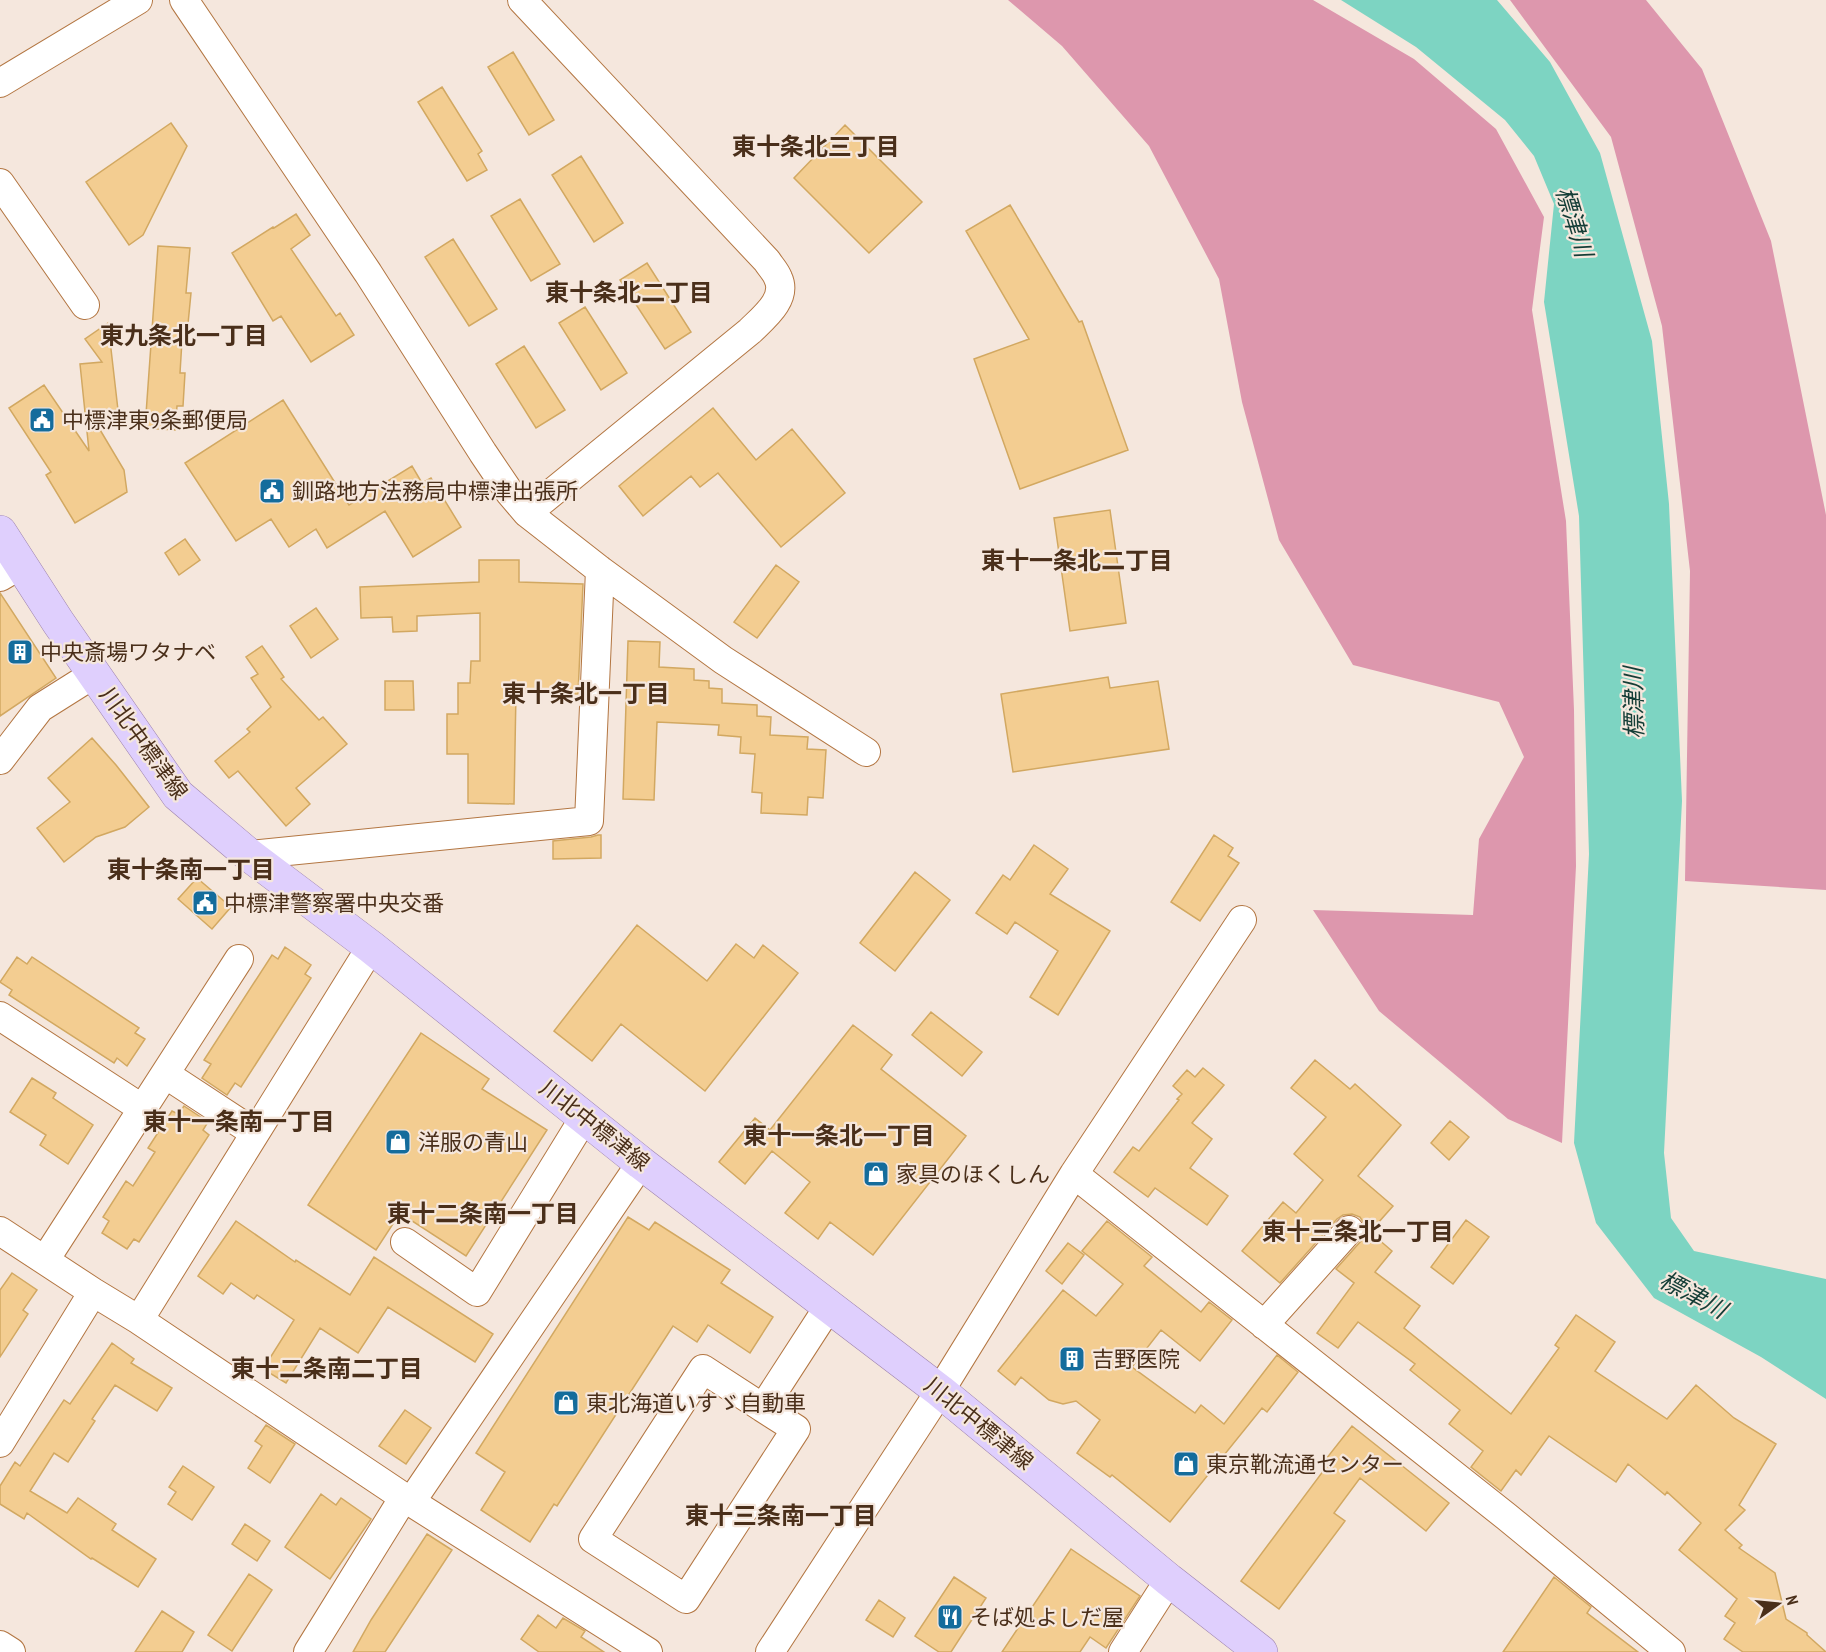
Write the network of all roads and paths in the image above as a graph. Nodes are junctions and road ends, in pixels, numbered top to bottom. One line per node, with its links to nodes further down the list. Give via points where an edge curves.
1 (138, 0): 4 (street)
2 (184, 0): 7 (street, via 368,273 483,453)
3 (522, 0): 7 (street, via 767,261 779,279 779,297 750,331)
4 (0, 82)
5 (0, 183): 6 (street)
6 (85, 305)
7 (527, 513): 9 (street)
8 (0, 532): 10 (main road, 川北中標津線)
9 (600, 570): 12 (street, via 723,660); 14 (street, via 590,821)
10 (11, 571): 11 (main road, 川北中標津線)
11 (94, 674): 13 (street, via 40,708); 14 (main road, 川北中標津線, via 178,795)
12 (866, 752)
13 (0, 760)
14 (249, 855): 16 (main road, 川北中標津線)
15 (1242, 920): 24 (street)
16 (370, 947): 21 (main road, 川北中標津線); 22 (street)
17 (238, 959): 19 (street)
18 (0, 1016): 20 (street)
19 (165, 1074): 20 (street); 22 (street)
20 (142, 1109): 28 (street)
21 (584, 1118): 23 (main road, 川北中標津線); 27 (street, via 477,1292)
22 (255, 1133): 31 (street)
23 (641, 1163): 30 (main road, 川北中標津線); 36 (street)
24 (1074, 1174): 32 (street); 33 (street)
25 (1348, 1230): 32 (street)
26 (0, 1231): 28 (street)
27 (405, 1242)
28 (45, 1260): 29 (street)
29 (93, 1292): 31 (street); 35 (street)
30 (829, 1306): 33 (main road, 川北中標津線); 34 (street)
31 (139, 1320): 36 (street)
32 (1264, 1325): 45 (street)
33 (940, 1391): 37 (main road, 川北中標津線); 42 (street)
34 (763, 1408): 34 (street, via 703,1369 593,1539 686,1599 796,1429)
35 (0, 1443)
36 (408, 1499): 40 (street); 41 (street)
37 (1169, 1580): 43 (street); 44 (main road, 川北中標津線)
38 (0, 1645): 39 (street)
39 (11, 1652)
40 (308, 1652)
41 (648, 1652)
42 (770, 1652)
43 (1123, 1652)
44 (1261, 1652)
45 (1671, 1652)

